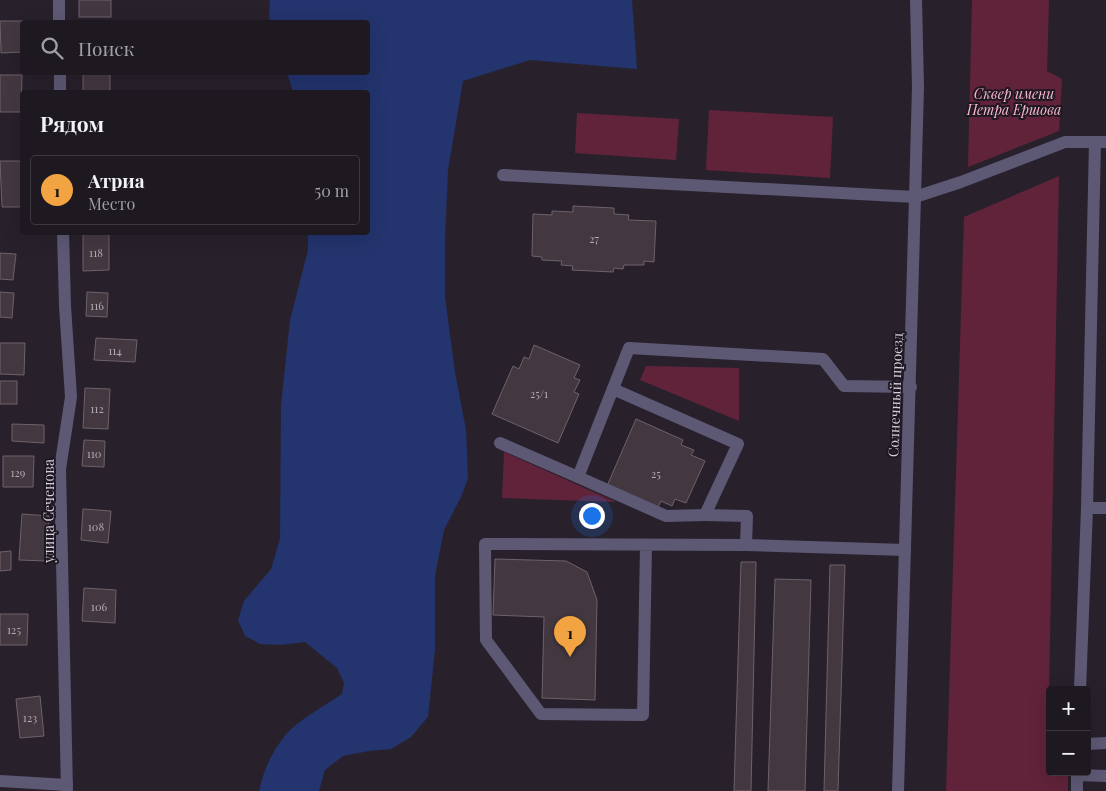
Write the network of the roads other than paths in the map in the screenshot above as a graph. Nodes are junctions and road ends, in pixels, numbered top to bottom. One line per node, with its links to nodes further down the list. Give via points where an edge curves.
1 (58, 0): 3 (street)
2 (916, 0): 8 (street, Солнечный проезд)
3 (59, 20)
4 (60, 75): 5 (street)
5 (60, 90)
6 (1100, 142): 8 (street, via 1065,142); 14 (street)
7 (503, 175): 8 (street)
8 (915, 197): 10 (street, Солнечный проезд)
9 (63, 235): 27 (street, улица Сеченова, via 71,397 60,469)
10 (911, 387): 11 (street, via 844,386 823,359 629,348); 19 (street, Солнечный проезд)
11 (612, 389): 13 (street); 16 (street, via 738,444)
12 (500, 443): 13 (street)
13 (578, 477): 16 (street, via 666,516)
14 (1087, 508): 15 (street); 20 (street)
15 (1106, 508)
16 (705, 515): 18 (street, via 747,516)
17 (646, 545): 17 (street, via 485,544 486,640 541,714 643,714); 18 (street)
18 (746, 546): 19 (street)
19 (905, 550): 28 (street, Солнечный проезд)
20 (1080, 686)
21 (1106, 743): 22 (street)
22 (1091, 744)
23 (1091, 775): 25 (street)
24 (1077, 776): 29 (street)
25 (1106, 776)
26 (0, 782): 27 (street)
27 (67, 788)
28 (898, 791)
29 (1077, 791)

